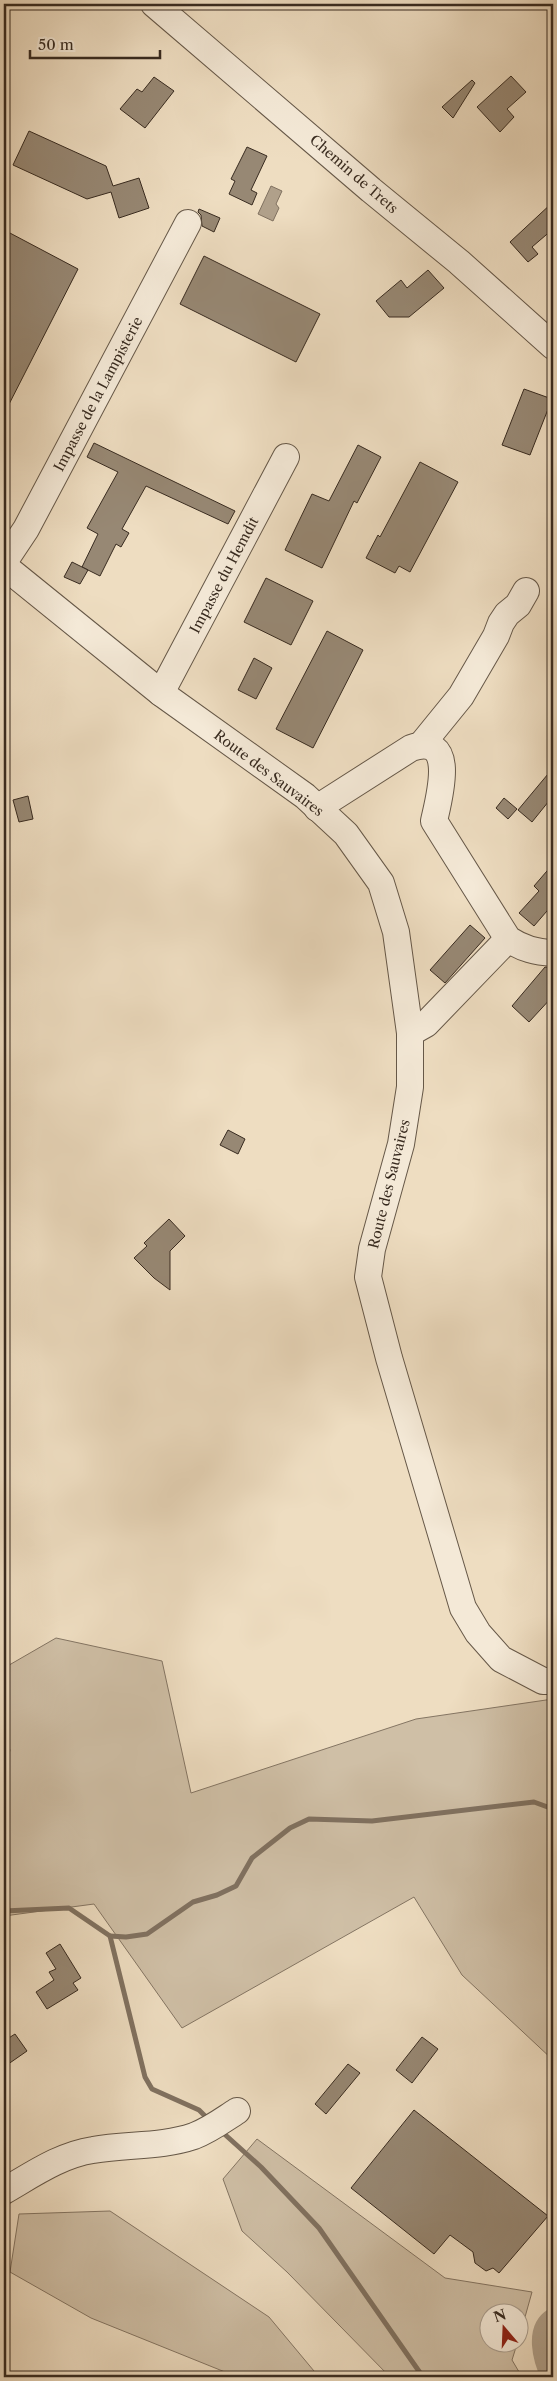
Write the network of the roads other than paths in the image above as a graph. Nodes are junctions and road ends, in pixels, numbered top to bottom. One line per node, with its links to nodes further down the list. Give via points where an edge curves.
1 (154, 4): 3 (street, Chemin de Trets, via 459,262)
2 (188, 223): 5 (street, Impasse de la Lampisterie, via 26,529)
3 (553, 346)
4 (286, 457): 7 (street, Impasse du Hemdit)
5 (4, 564): 7 (street, Route des Sauvaires)
6 (526, 590): 8 (street, via 518,605 501,623 461,696)
7 (161, 693): 9 (street, Route des Sauvaires, via 305,796)
8 (422, 744): 9 (street); 10 (street, via 432,746 443,766 434,821)
9 (317, 808): 12 (street, Route des Sauvaires, via 346,834 381,883 396,932)
10 (508, 940): 11 (street, via 537,952); 12 (street, via 426,1024)
11 (553, 953)
12 (410, 1032): 13 (street, Route des Sauvaires, via 410,1087 401,1144 372,1249 368,1277 463,1608 478,1633 501,1660 543,1681)
13 (553, 1681)
14 (237, 2111): 15 (street, via 195,2136 69,2156)
15 (4, 2191)

